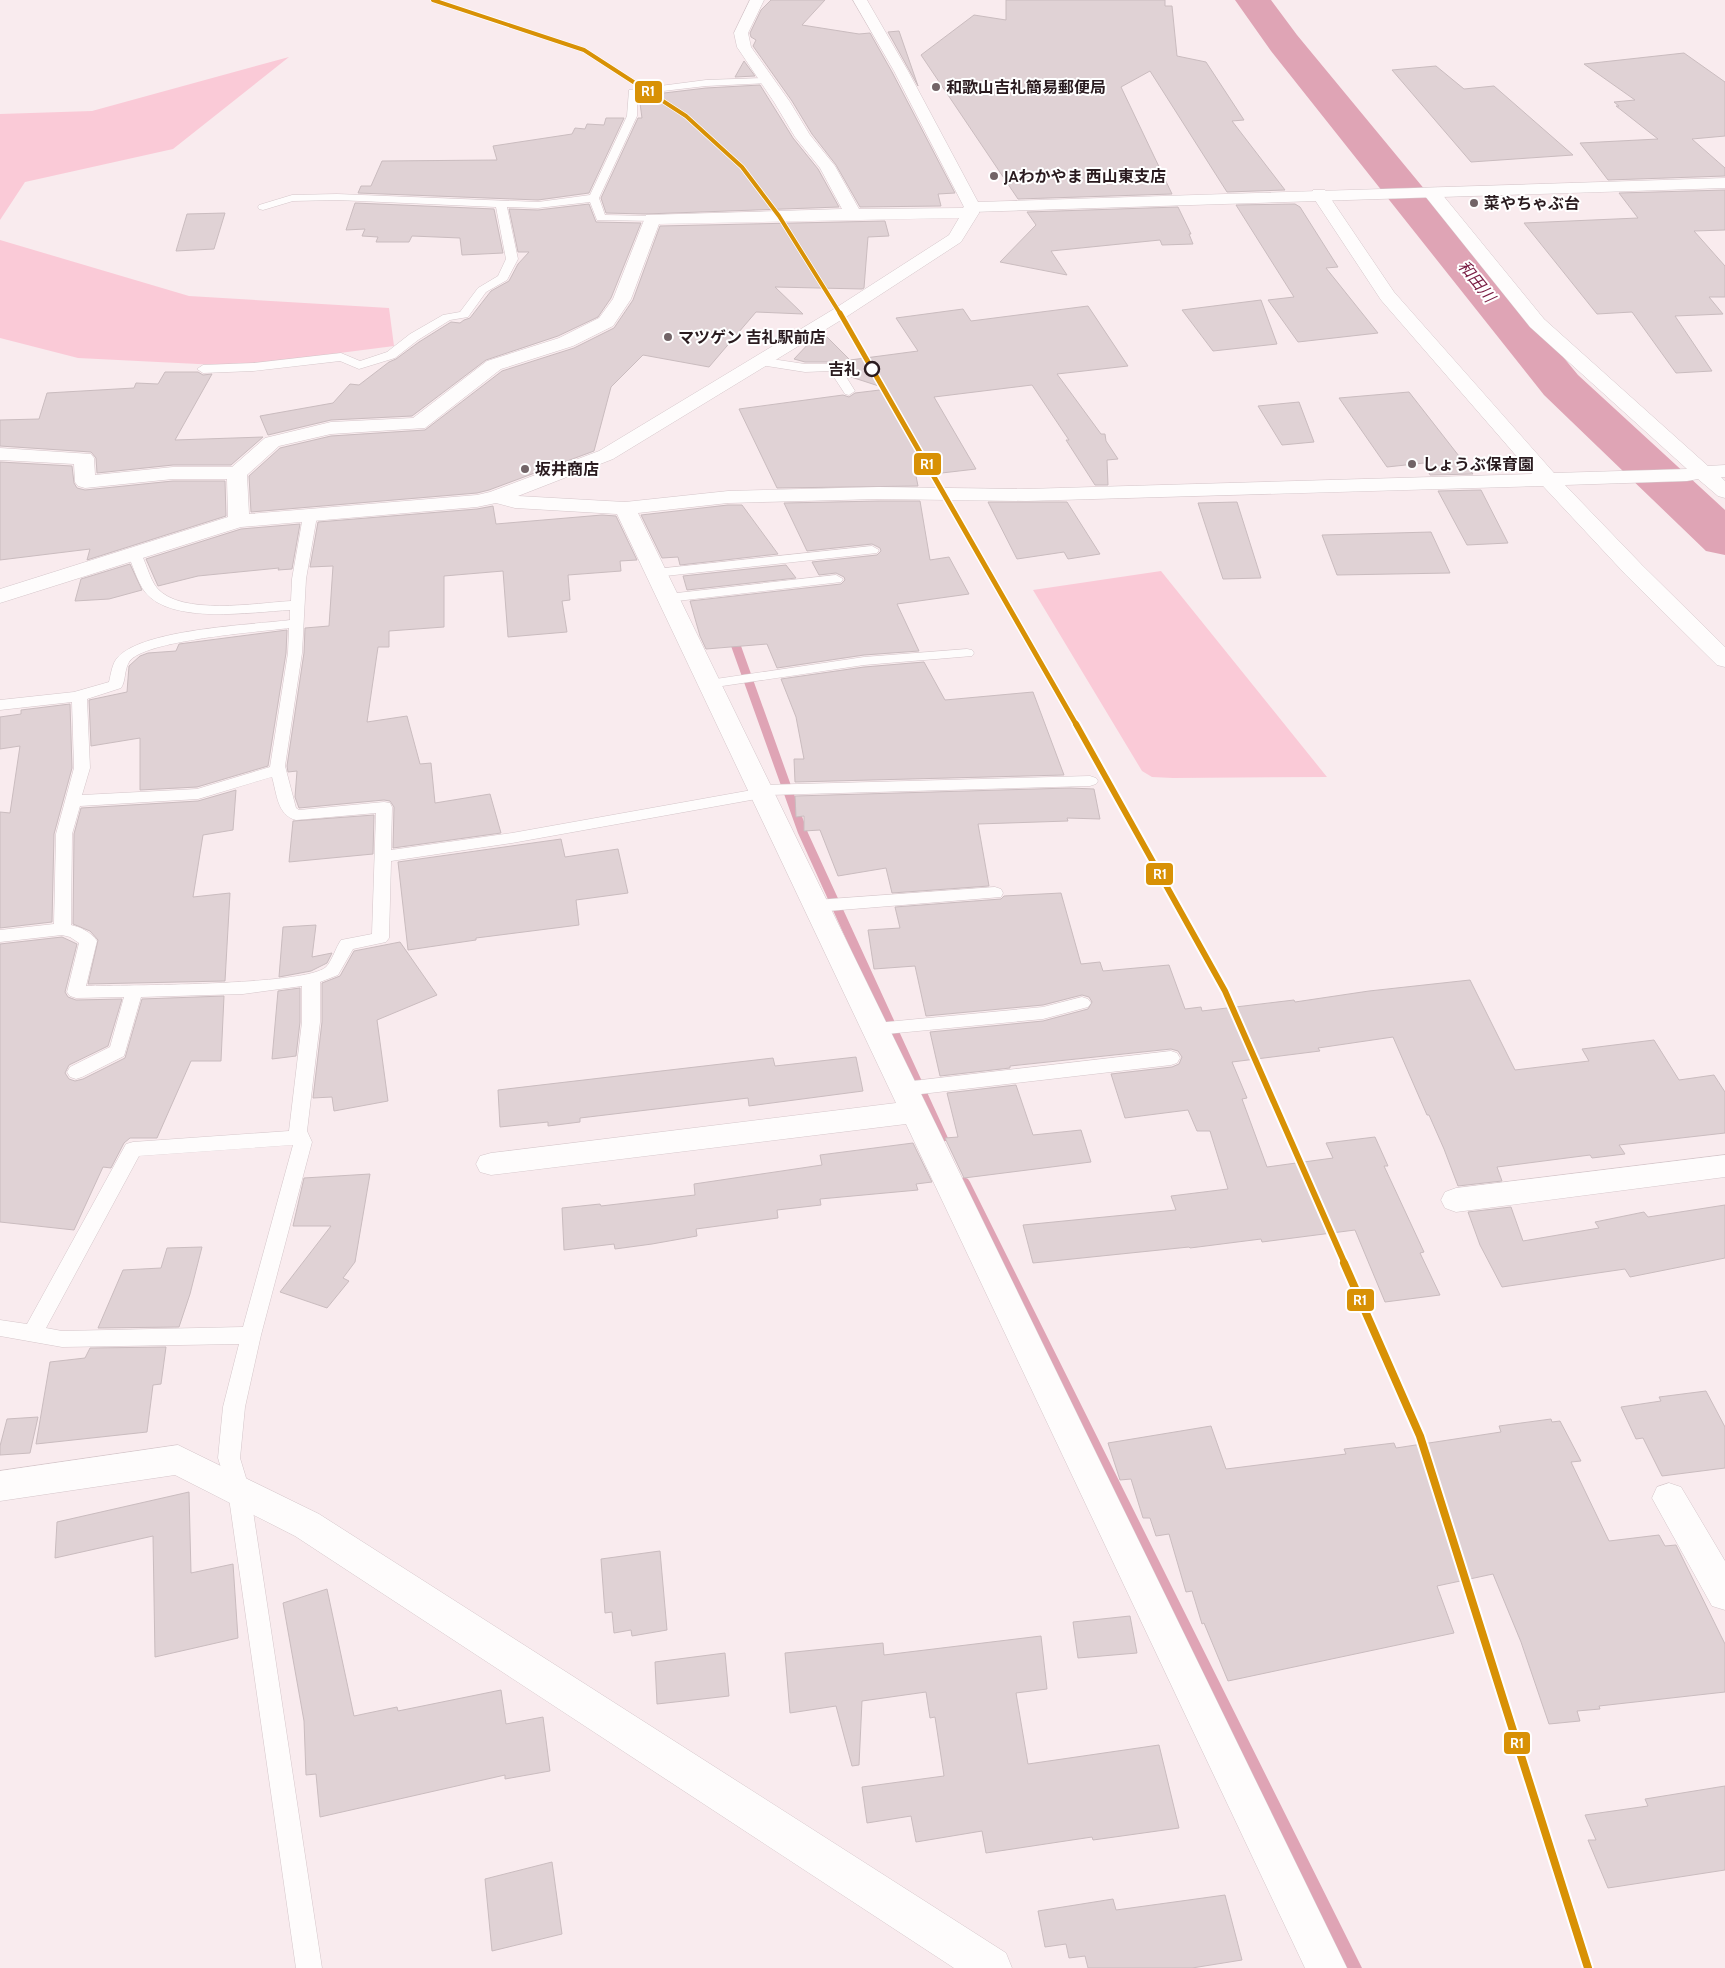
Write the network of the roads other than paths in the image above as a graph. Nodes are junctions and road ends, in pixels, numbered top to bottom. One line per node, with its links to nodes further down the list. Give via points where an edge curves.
1 (757, 0): 3 (street, via 741,33 744,47)
2 (860, 0): 10 (street, via 901,71)
3 (766, 81): 7 (lane, via 706,83 632,92 632,116); 11 (street, via 803,137 827,166)
4 (1725, 183): 5 (street)
5 (1426, 192): 6 (street); 19 (street, via 1536,324)
6 (1319, 194): 10 (street); 20 (street, via 1387,296)
7 (594, 198): 8 (lane, via 538,205); 12 (lane, via 601,218)
8 (501, 202): 9 (lane, via 292,198); 14 (lane, via 512,259 503,278 482,290 464,315 447,318 391,355 359,364 341,357)
9 (263, 207)
10 (972, 210): 11 (street); 13 (street, via 956,238 840,314)
11 (853, 214): 12 (street)
12 (652, 218): 18 (street, via 622,299 606,322 566,342 494,365 418,424 331,428 272,442)
13 (758, 360): 15 (lane, via 805,368 834,367); 22 (street, via 606,455)
14 (204, 369)
15 (849, 391)
16 (0, 454): 18 (street, via 84,458 84,482 173,473)
17 (1725, 471): 19 (street)
18 (237, 473): 25 (street)
19 (1695, 473): 20 (street); 21 (street)
20 (1552, 478): 23 (street, via 1026,495 879,493 728,497); 34 (street, via 1634,570)
21 (1725, 492)
22 (496, 496): 23 (street, via 516,502); 24 (street, via 478,501)
23 (625, 508): 29 (street)
24 (310, 516): 25 (street); 31 (lane)
25 (240, 521): 27 (street)
26 (872, 550): 29 (lane)
27 (134, 553): 30 (street); 31 (lane, via 151,590 170,604 198,610)
28 (836, 580): 29 (lane)
29 (662, 585): 35 (street)
30 (0, 596)
31 (297, 605): 32 (lane)
32 (296, 623): 36 (lane, via 162,640 132,652 122,660 116,685); 38 (lane)
33 (967, 653): 35 (lane, via 864,661)
34 (1725, 660)
35 (709, 684): 40 (street)
36 (79, 696): 37 (lane); 41 (lane, via 82,768)
37 (0, 705)
38 (278, 770): 41 (lane, via 198,794); 42 (lane, via 289,810 296,815 384,808)
39 (1090, 782): 40 (lane)
40 (761, 792): 42 (lane, via 512,838); 44 (street)
41 (73, 801): 45 (lane, via 64,834)
42 (382, 857): 47 (lane, via 380,938 347,944 332,971)
43 (996, 893): 44 (lane)
44 (816, 906): 50 (street)
45 (62, 929): 46 (lane); 48 (lane, via 75,932 88,941 76,992)
46 (0, 936)
47 (311, 979): 48 (lane, via 243,988); 54 (lane, via 311,1022 298,1131)
48 (134, 991): 52 (lane, via 118,1051)
49 (1082, 1003): 50 (lane, via 1043,1013)
50 (876, 1029): 53 (street)
51 (1170, 1058): 53 (lane)
52 (76, 1072)
53 (910, 1100): 55 (street); 67 (street)
54 (301, 1136): 59 (lane, via 133,1149); 60 (lane, via 303,1142)
55 (491, 1164)
56 (1725, 1166): 57 (street)
57 (1456, 1200)
58 (0, 1328): 59 (lane)
59 (32, 1334): 60 (lane, via 62,1339)
60 (251, 1335): 62 (lane, via 234,1406 229,1458)
61 (0, 1486): 62 (street, via 178,1460)
62 (238, 1490): 65 (lane); 66 (street, via 307,1525)
63 (1669, 1498): 64 (street)
64 (1725, 1594)
65 (308, 1968)
66 (991, 1968)
67 (1326, 1968)

